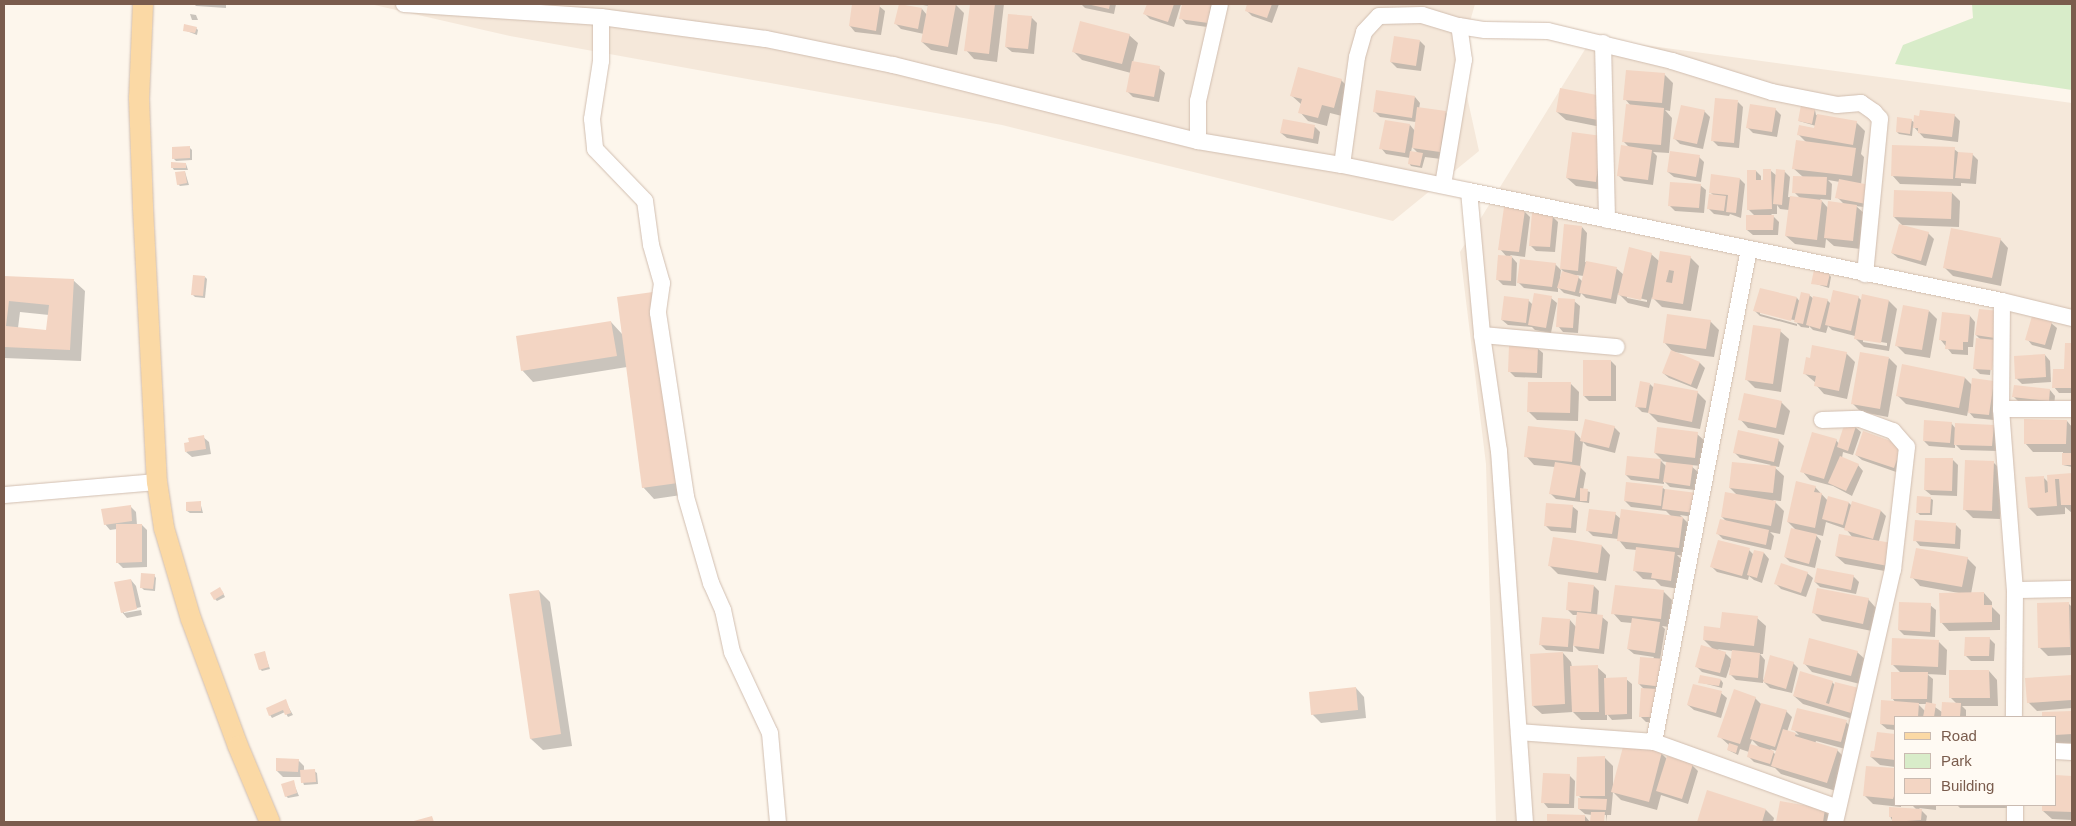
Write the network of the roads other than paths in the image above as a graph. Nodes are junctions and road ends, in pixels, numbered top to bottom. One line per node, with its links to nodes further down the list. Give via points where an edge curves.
1 (143, 4): 21 (main road, via 139,107)
2 (404, 4): 4 (street)
3 (1220, 4): 7 (street, via 1198,100)
4 (601, 17): 7 (street, via 766,39 893,65); 33 (street, via 601,61 592,119 595,149 645,201 651,245 662,283 658,313 686,498 711,583 723,610 732,652 770,734)
5 (1459, 26): 6 (street, via 1484,30 1548,31); 8 (street, via 1422,15 1379,16 1364,32 1357,57); 9 (street, via 1464,60)
6 (1603, 43): 11 (street); 13 (street, via 1772,92 1837,105 1860,103 1874,112 1880,119)
7 (1198, 140): 8 (street)
8 (1342, 165): 9 (street)
9 (1443, 185): 10 (street)
10 (1469, 191): 11 (street); 16 (street)
11 (1607, 220): 12 (street)
12 (1749, 249): 13 (street); 27 (street)
13 (1865, 274): 14 (street)
14 (2002, 301): 15 (street); 18 (street)
15 (2072, 318)
16 (1482, 334): 17 (street); 26 (street, via 1499,451)
17 (1616, 346)
18 (2001, 409): 19 (street); 24 (street)
19 (2072, 409)
20 (1822, 420): 31 (street, via 1860,419 1893,431 1907,447 1893,569)
21 (157, 482): 22 (street); 32 (main road, via 164,528 191,619)
22 (4, 495)
23 (2072, 589): 24 (street)
24 (2015, 590): 25 (street)
25 (2014, 716)
26 (1519, 732): 27 (street); 34 (street)
27 (1654, 742): 31 (street)
28 (2056, 752): 29 (street)
29 (2072, 752)
30 (2015, 806): 35 (street)
31 (1837, 815)
32 (270, 822)
33 (778, 822)
34 (1525, 822)
35 (2015, 822)

